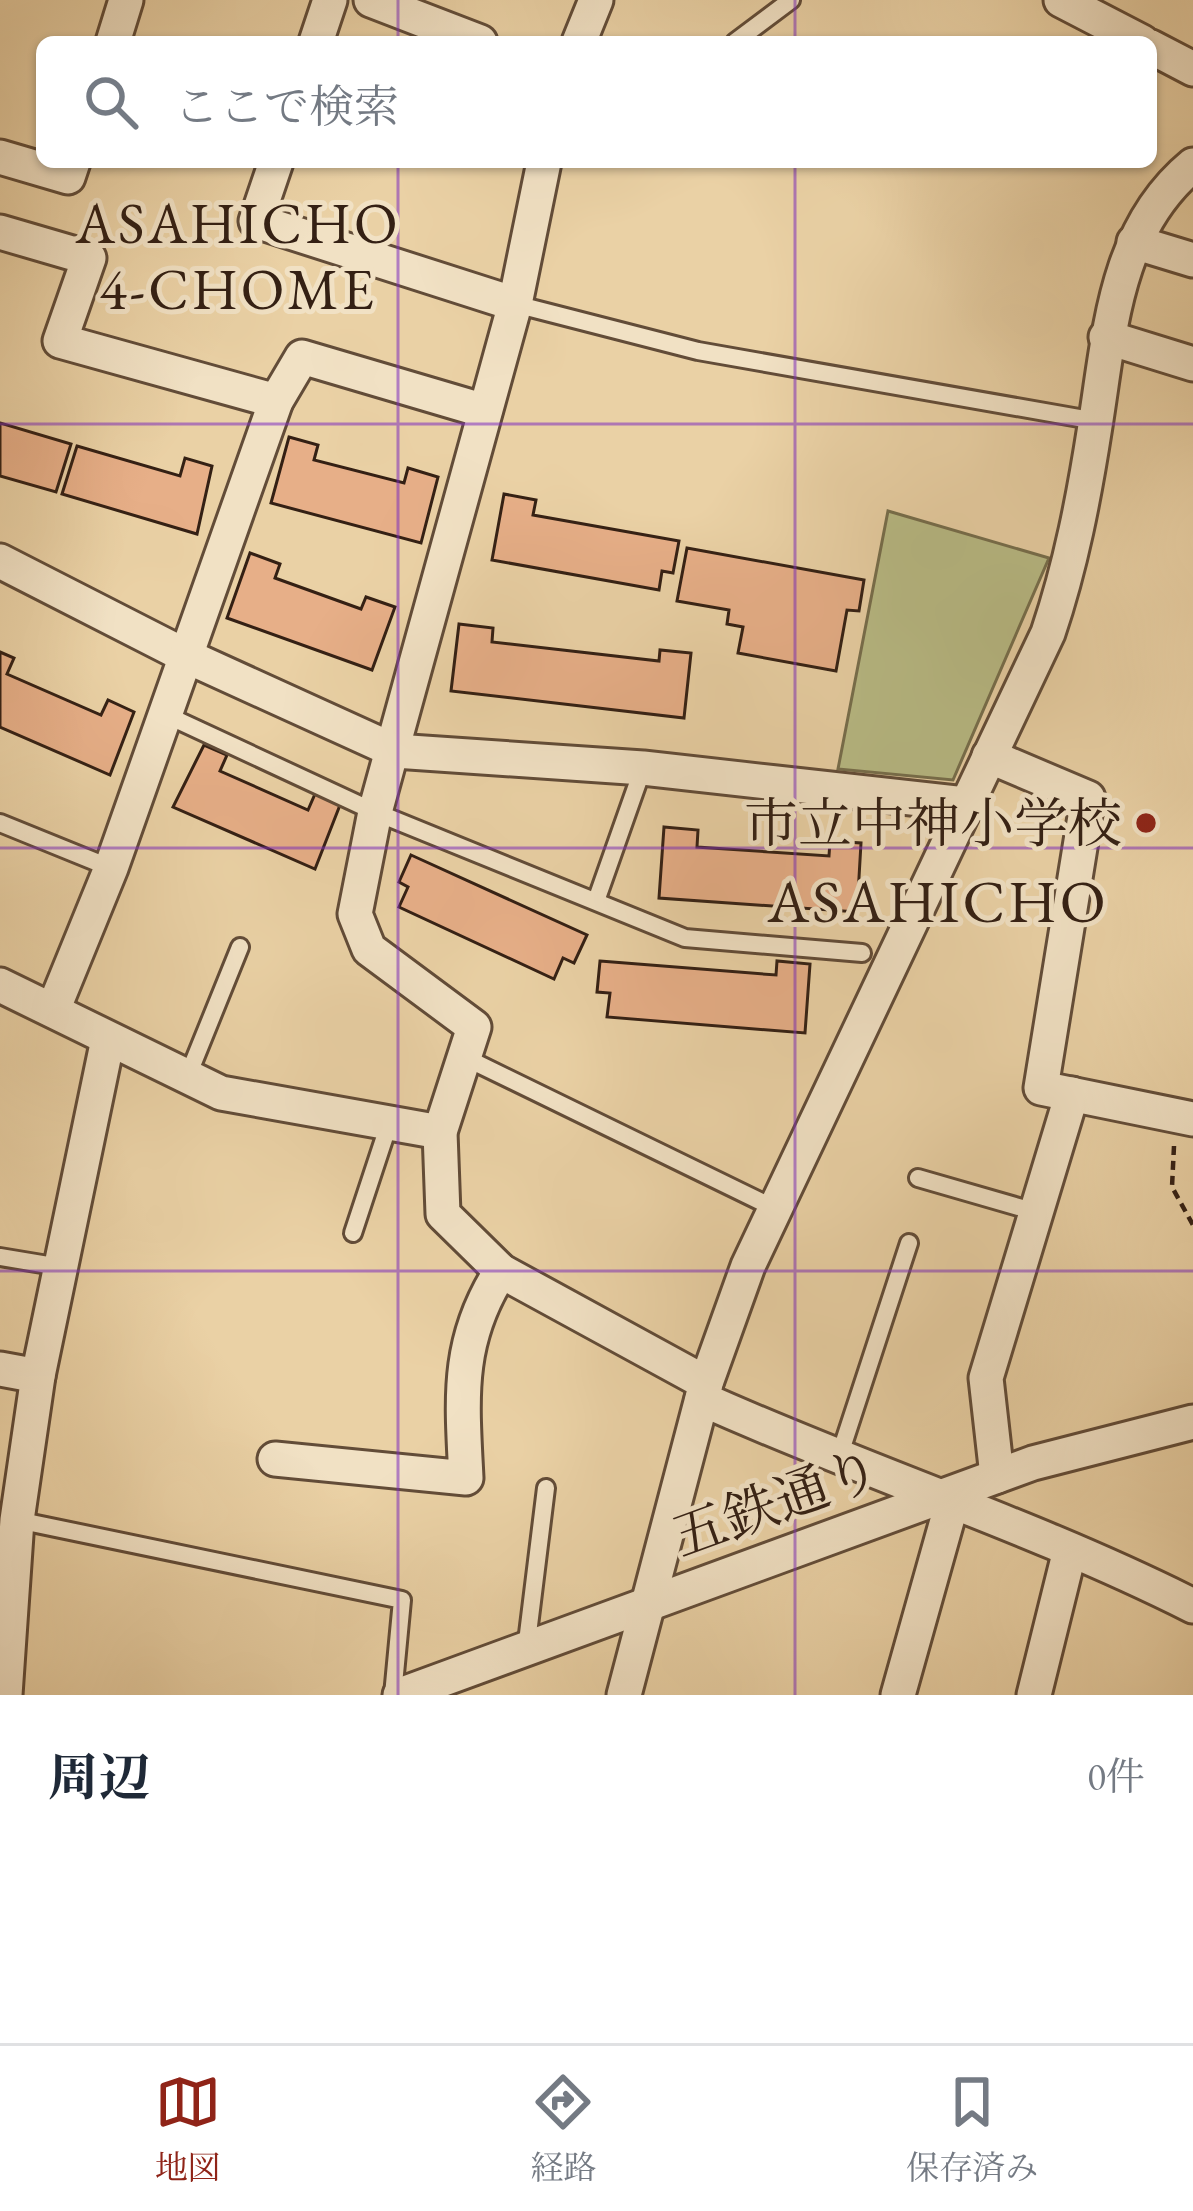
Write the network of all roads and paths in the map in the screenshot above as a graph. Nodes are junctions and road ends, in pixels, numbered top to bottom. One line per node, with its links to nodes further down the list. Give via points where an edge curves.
1 (126, 0): 7 (street)
2 (330, 0): 8 (street)
3 (371, 0): 9 (street)
4 (596, 0): 10 (street)
5 (791, 0): 11 (lane)
6 (1061, 0): 12 (street)
7 (114, 36)
8 (318, 36)
9 (464, 36)
10 (581, 36)
11 (743, 36)
12 (1130, 36)
13 (1157, 50): 14 (street)
14 (1193, 69)
15 (0, 157): 17 (street)
16 (1193, 165): 23 (street)
17 (36, 168)
18 (37, 168): 19 (street, via 68,177)
19 (71, 168)
20 (274, 168): 25 (street, via 256,221)
21 (543, 168): 25 (street)
22 (0, 232): 28 (street, via 89,258 60,341)
23 (1134, 242): 24 (street); 26 (street)
24 (1193, 260)
25 (515, 304): 29 (street); 30 (lane, via 698,351)
26 (1106, 338): 27 (street); 30 (street)
27 (1193, 364)
28 (276, 400): 29 (street, via 302,357); 32 (street)
29 (484, 411): 34 (street)
30 (1096, 422): 35 (street, via 1071,566)
31 (0, 561): 32 (street)
32 (184, 655): 33 (street); 34 (street)
33 (161, 713): 38 (lane); 40 (street)
34 (395, 751): 36 (street); 38 (street)
35 (989, 756): 37 (street); 49 (street, via 1088,798 1041,1088)
36 (643, 768): 37 (street); 41 (lane)
37 (965, 804): 54 (street)
38 (375, 812): 41 (lane); 47 (street, via 355,914 369,949 474,1027)
39 (0, 824): 40 (lane)
40 (111, 868): 45 (street)
41 (596, 901): 43 (lane, via 685,938)
42 (240, 947): 48 (lane)
43 (862, 952)
44 (0, 985): 45 (street)
45 (52, 1010): 46 (street)
46 (108, 1039): 48 (street); 60 (street)
47 (464, 1057): 52 (street); 54 (lane)
48 (187, 1079): 51 (street, via 273,1105)
49 (1072, 1094): 50 (street); 55 (street)
50 (1185, 1118): 56 (path, via 1172,1187)
51 (388, 1124): 52 (street); 57 (lane)
52 (440, 1132): 61 (street, via 443,1214)
53 (918, 1178): 55 (lane)
54 (777, 1209): 64 (street)
55 (1036, 1212): 68 (street, via 986,1378)
56 (1193, 1225)
57 (353, 1233)
58 (909, 1243): 67 (lane)
59 (0, 1257): 60 (lane)
60 (59, 1267): 63 (street)
61 (501, 1271): 64 (street); 66 (street, via 476,1310 461,1381 466,1478)
62 (0, 1370): 63 (street)
63 (38, 1376): 71 (street)
64 (704, 1390): 67 (street); 73 (street)
65 (1193, 1422): 68 (street, 五鉄通り)
66 (275, 1459)
67 (838, 1460): 70 (street)
68 (997, 1476): 70 (street, 五鉄通り)
69 (546, 1488): 75 (lane)
70 (945, 1500): 72 (street); 73 (street, 五鉄通り); 79 (street)
71 (17, 1520): 76 (street); 77 (lane, via 402,1600)
72 (1070, 1550): 74 (street); 80 (street)
73 (646, 1603): 75 (street, 五鉄通り); 78 (street)
74 (1193, 1606)
75 (526, 1651): 77 (street, 五鉄通り)
76 (5, 1695)
77 (396, 1695)
78 (624, 1695)
79 (898, 1695)
80 (1034, 1695)

